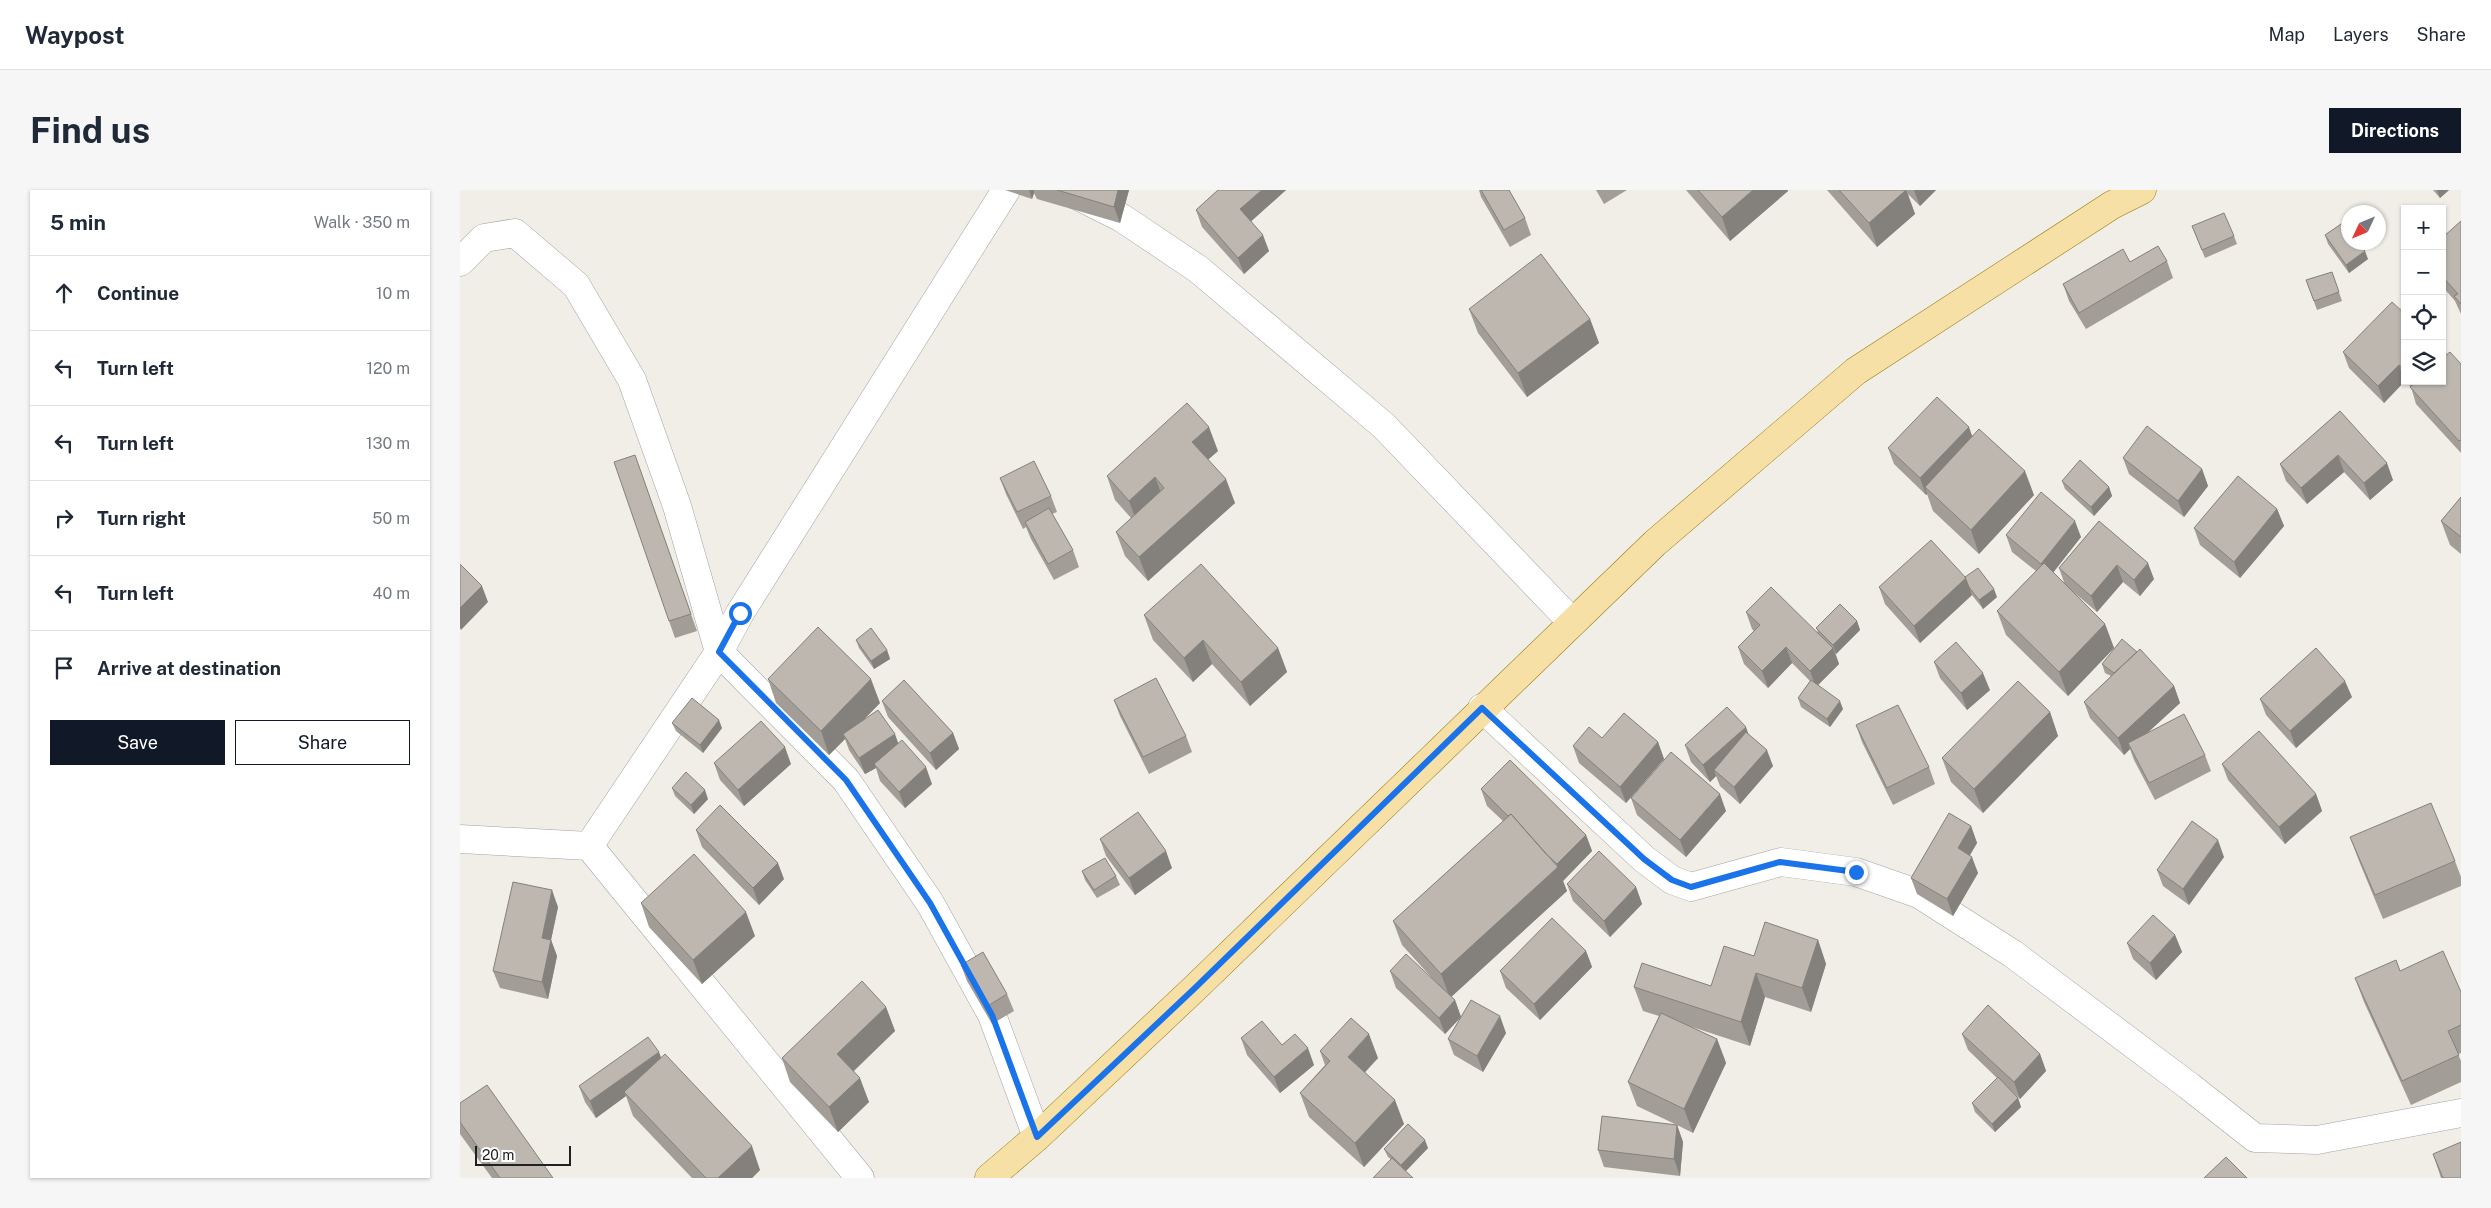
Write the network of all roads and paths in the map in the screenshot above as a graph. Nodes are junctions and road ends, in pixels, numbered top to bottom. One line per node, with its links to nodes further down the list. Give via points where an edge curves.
1 (1006, 190): 6 (street, via 740,613)
2 (1066, 190): 5 (street, via 1122,218 1198,269 1376,419)
3 (2142, 190): 5 (main road, via 2112,205 1856,371 1655,543)
4 (460, 262): 6 (street, via 484,238 515,233 576,285 632,380 677,506)
5 (1572, 622): 7 (main road)
6 (719, 652): 9 (street); 11 (street, via 846,780 930,903 992,1015)
7 (1482, 708): 10 (street, via 1644,859 1672,880 1691,887 1780,862 1856,872 1919,894 2013,954 2254,1138 2318,1140); 11 (main road)
8 (460, 839): 9 (street)
9 (588, 846): 12 (street)
10 (2461, 1113)
11 (1037, 1137): 13 (main road)
12 (860, 1178)
13 (989, 1178)

